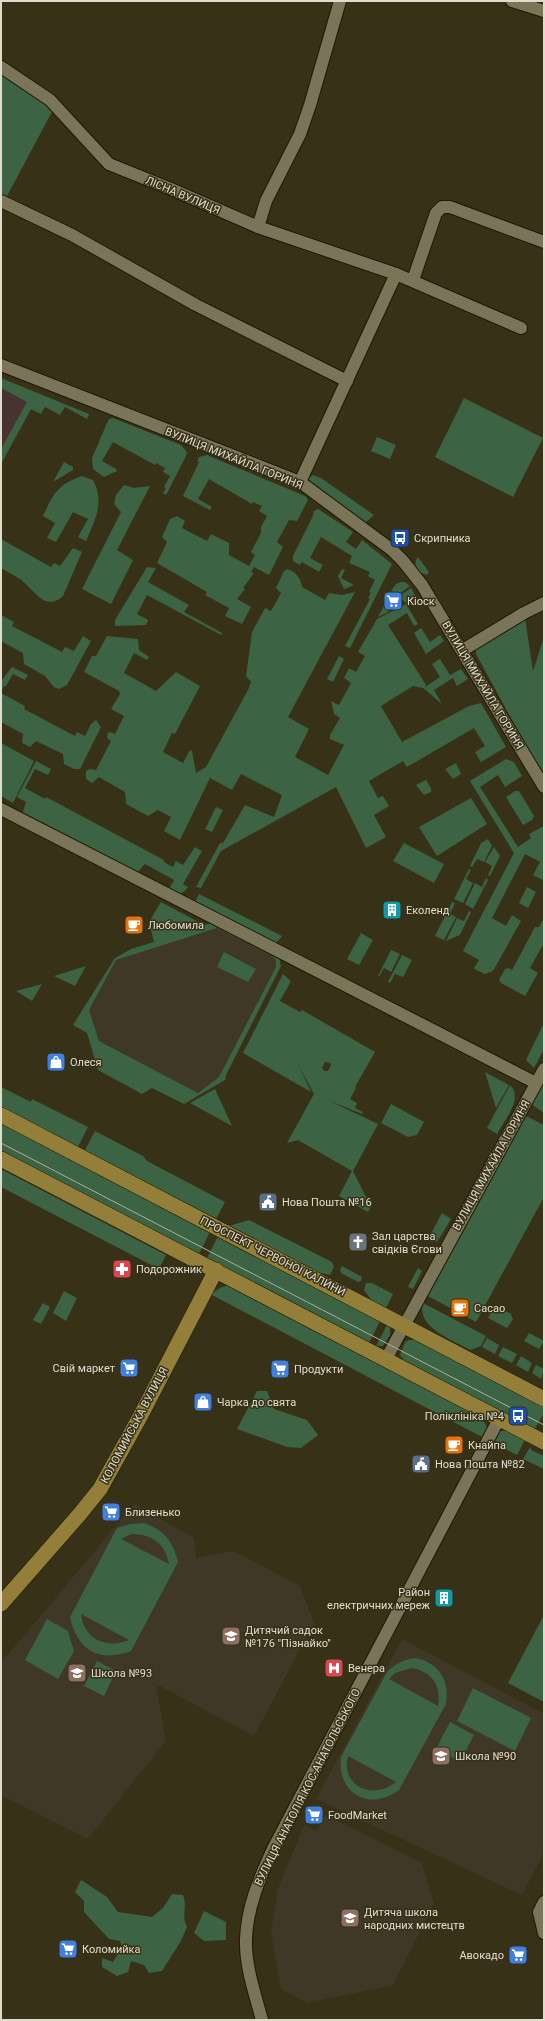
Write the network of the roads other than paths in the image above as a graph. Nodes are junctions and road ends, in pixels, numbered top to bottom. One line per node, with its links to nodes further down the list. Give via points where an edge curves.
1 (340, 1): 6 (street, via 300,134 266,201)
2 (512, 1): 3 (street)
3 (544, 11)
4 (1, 67): 6 (street, ЛІСНА ВУЛИЦЯ, via 50,100 108,164)
5 (1, 201): 12 (street, via 72,236 196,305)
6 (258, 227): 8 (street, ЛІСНА ВУЛИЦЯ)
7 (544, 242): 9 (street, via 450,207 442,208 436,213)
8 (396, 274): 9 (street, ЛІСНА ВУЛИЦЯ); 12 (street)
9 (413, 280): 10 (street, ЛІСНА ВУЛИЦЯ)
10 (521, 328)
11 (1, 364): 13 (street, ВУЛИЦЯ МИХАЙЛА ГОРИНЯ)
12 (347, 381): 13 (street)
13 (302, 479): 15 (street, ВУЛИЦЯ МИХАЙЛА ГОРИНЯ, via 404,561)
14 (544, 603): 15 (street)
15 (463, 650): 16 (street, ВУЛИЦЯ МИХАЙЛА ГОРИНЯ)
16 (544, 787)
17 (1, 809): 19 (street)
18 (544, 1069): 19 (street, ВУЛИЦЯ МИХАЙЛА ГОРИНЯ)
19 (536, 1084): 23 (street, ВУЛИЦЯ МИХАЙЛА ГОРИНЯ)
20 (1, 1115): 23 (main road, ПРОСПЕКТ ЧЕРВОНОЇ КАЛИНИ)
21 (1, 1159): 22 (main road)
22 (216, 1270): 24 (main road); 28 (main road, КОЛОМИЙСЬКА ВУЛИЦЯ, via 100,1489)
23 (404, 1325): 24 (street, ВУЛИЦЯ МИХАЙЛА ГОРИНЯ); 25 (main road, ПРОСПЕКТ ЧЕРВОНОЇ КАЛИНИ)
24 (386, 1359): 26 (main road)
25 (544, 1398)
26 (499, 1419): 27 (main road); 31 (street, ВУЛИЦЯ АНАТОЛІЯ КОС-АНАТОЛЬСЬКОГО, via 284,1828 255,1890 246,1940 251,1978)
27 (544, 1442)
28 (1, 1604)
29 (544, 1902): 30 (street, via 539,1912)
30 (544, 1933)
31 (262, 2020)

